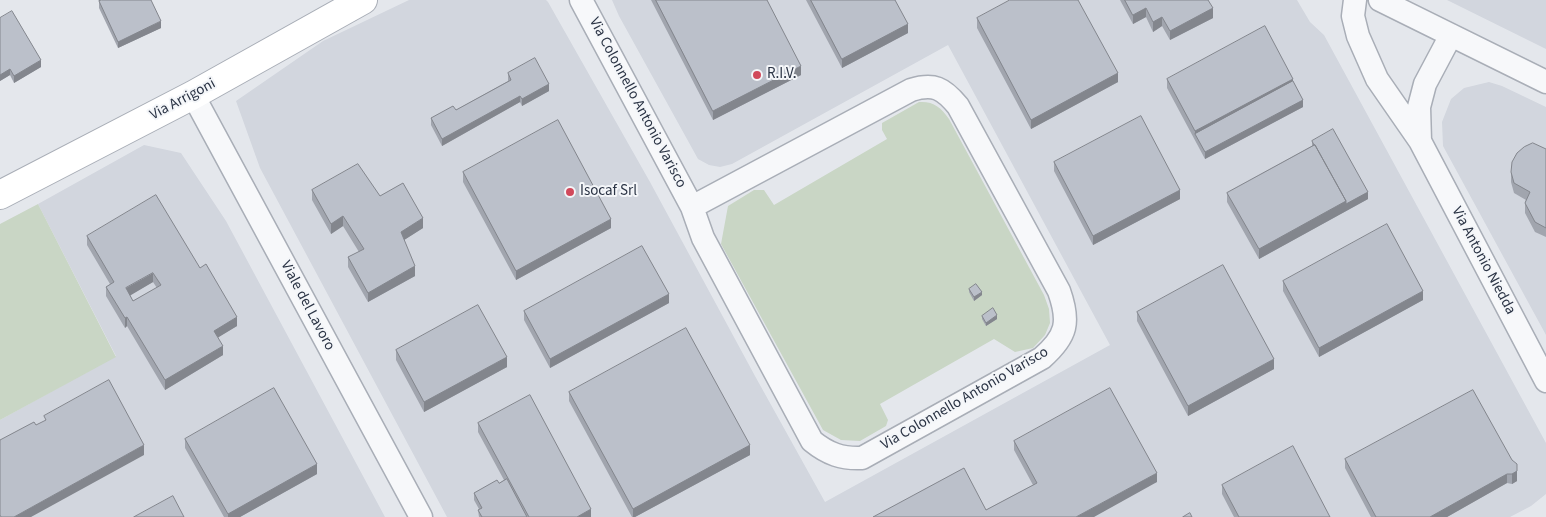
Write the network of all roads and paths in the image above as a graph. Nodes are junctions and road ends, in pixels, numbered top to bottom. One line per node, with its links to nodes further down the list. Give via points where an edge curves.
1 (364, 0): 7 (street, Via Arrigoni)
2 (581, 0): 10 (street, Via Colonnello Antonio Varisco)
3 (1355, 0): 8 (street, Via Antonio Niedda, via 1353,16 1358,36 1378,79)
4 (1380, 0): 5 (street)
5 (1451, 35): 6 (street); 8 (street, Via Antonio Niedda, via 1425,84 1419,107)
6 (1546, 82)
7 (193, 95): 9 (street, Via Arrigoni); 12 (street, Viale del Lavoro)
8 (1420, 141): 11 (street, Via Antonio Niedda)
9 (0, 195)
10 (692, 207): 10 (street, Via Colonnello Antonio Varisco, via 703,238 812,441 836,456 862,458 1042,358 1055,347 1063,334 1066,316 1059,291 958,106 938,88 924,86 911,90)
11 (1546, 381)
12 (421, 517)

